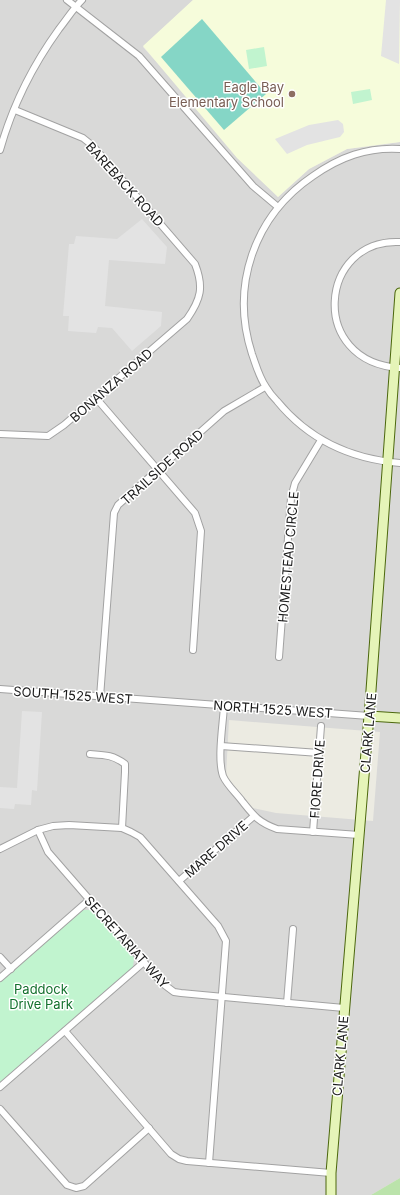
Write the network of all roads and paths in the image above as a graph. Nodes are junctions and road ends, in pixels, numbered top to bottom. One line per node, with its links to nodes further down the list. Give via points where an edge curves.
1 (67, 0): 3 (street)
2 (82, 0): 3 (street)
3 (75, 7): 4 (street, via 45,48); 7 (street, via 139,56 253,186)
4 (15, 110): 6 (street); 9 (street, BAREBACK ROAD, via 83,138 93,146 195,264 200,276)
5 (400, 149): 7 (street, via 383,148 356,153 326,166 301,184)
6 (0, 150)
7 (278, 206): 12 (street, via 254,248 246,273 244,295 244,320 249,345)
8 (400, 242): 11 (street, via 376,244 356,257 343,273 334,299 338,325 355,352 376,364)
9 (200, 293): 13 (street, BONANZA ROAD, via 196,306 187,319)
10 (400, 294): 11 (street, CLARK LANE)
11 (397, 368): 16 (street, CLARK LANE)
12 (265, 387): 15 (street, via 302,427); 18 (street, TRAILSIDE ROAD, via 224,411)
13 (96, 398): 14 (street, BONANZA ROAD, via 64,426 48,436); 18 (street)
14 (0, 434)
15 (321, 440): 16 (street, via 346,452); 20 (street, HOMESTEAD CIRCLE, via 295,483 292,498)
16 (388, 462): 17 (street); 25 (street, CLARK LANE)
17 (400, 463)
18 (158, 470): 19 (street, via 195,513 201,531); 22 (street, TRAILSIDE ROAD, via 118,505 114,513)
19 (193, 650)
20 (279, 657)
21 (0, 689): 22 (street, SOUTH 1525 WEST)
22 (100, 697): 23 (street, SOUTH 1525 WEST)
23 (146, 700): 24 (street, NORTH 1525 WEST)
24 (224, 706): 25 (street, NORTH 1525 WEST); 28 (street)
25 (369, 716): 26 (street, NORTH 1525 WEST); 35 (street, CLARK LANE)
26 (400, 718)
27 (321, 726): 29 (street, FIORE DRIVE)
28 (221, 746): 29 (street); 31 (street, via 220,760 224,778)
29 (319, 753): 34 (street, FIORE DRIVE)
30 (90, 754): 32 (street, via 116,758 125,764)
31 (254, 816): 34 (street, via 264,824 277,829); 37 (street, MARE DRIVE)
32 (122, 828): 33 (street, via 69,825); 37 (street, via 140,837)
33 (38, 830): 36 (street); 38 (street, SECRETARIAT WAY, via 48,852)
34 (313, 832): 35 (street)
35 (359, 835): 46 (street, CLARK LANE)
36 (0, 849)
37 (179, 881): 44 (street, via 218,926 226,941)
38 (89, 900): 41 (street, SECRETARIAT WAY); 42 (street)
39 (294, 929): 45 (street)
40 (0, 957): 42 (street)
41 (144, 962): 44 (street, SECRETARIAT WAY, via 162,983 174,992); 47 (street)
42 (11, 969): 43 (street)
43 (0, 978)
44 (222, 998): 45 (street, SECRETARIAT WAY); 51 (street)
45 (287, 1003): 46 (street, SECRETARIAT WAY)
46 (344, 1008): 52 (street, CLARK LANE)
47 (65, 1031): 48 (street); 50 (street)
48 (0, 1087)
49 (0, 1109): 50 (street, via 67,1185 76,1188 84,1186)
50 (149, 1128): 51 (street, via 171,1154 179,1159)
51 (209, 1163): 52 (street)
52 (330, 1173): 53 (street, CLARK LANE)
53 (331, 1195)

